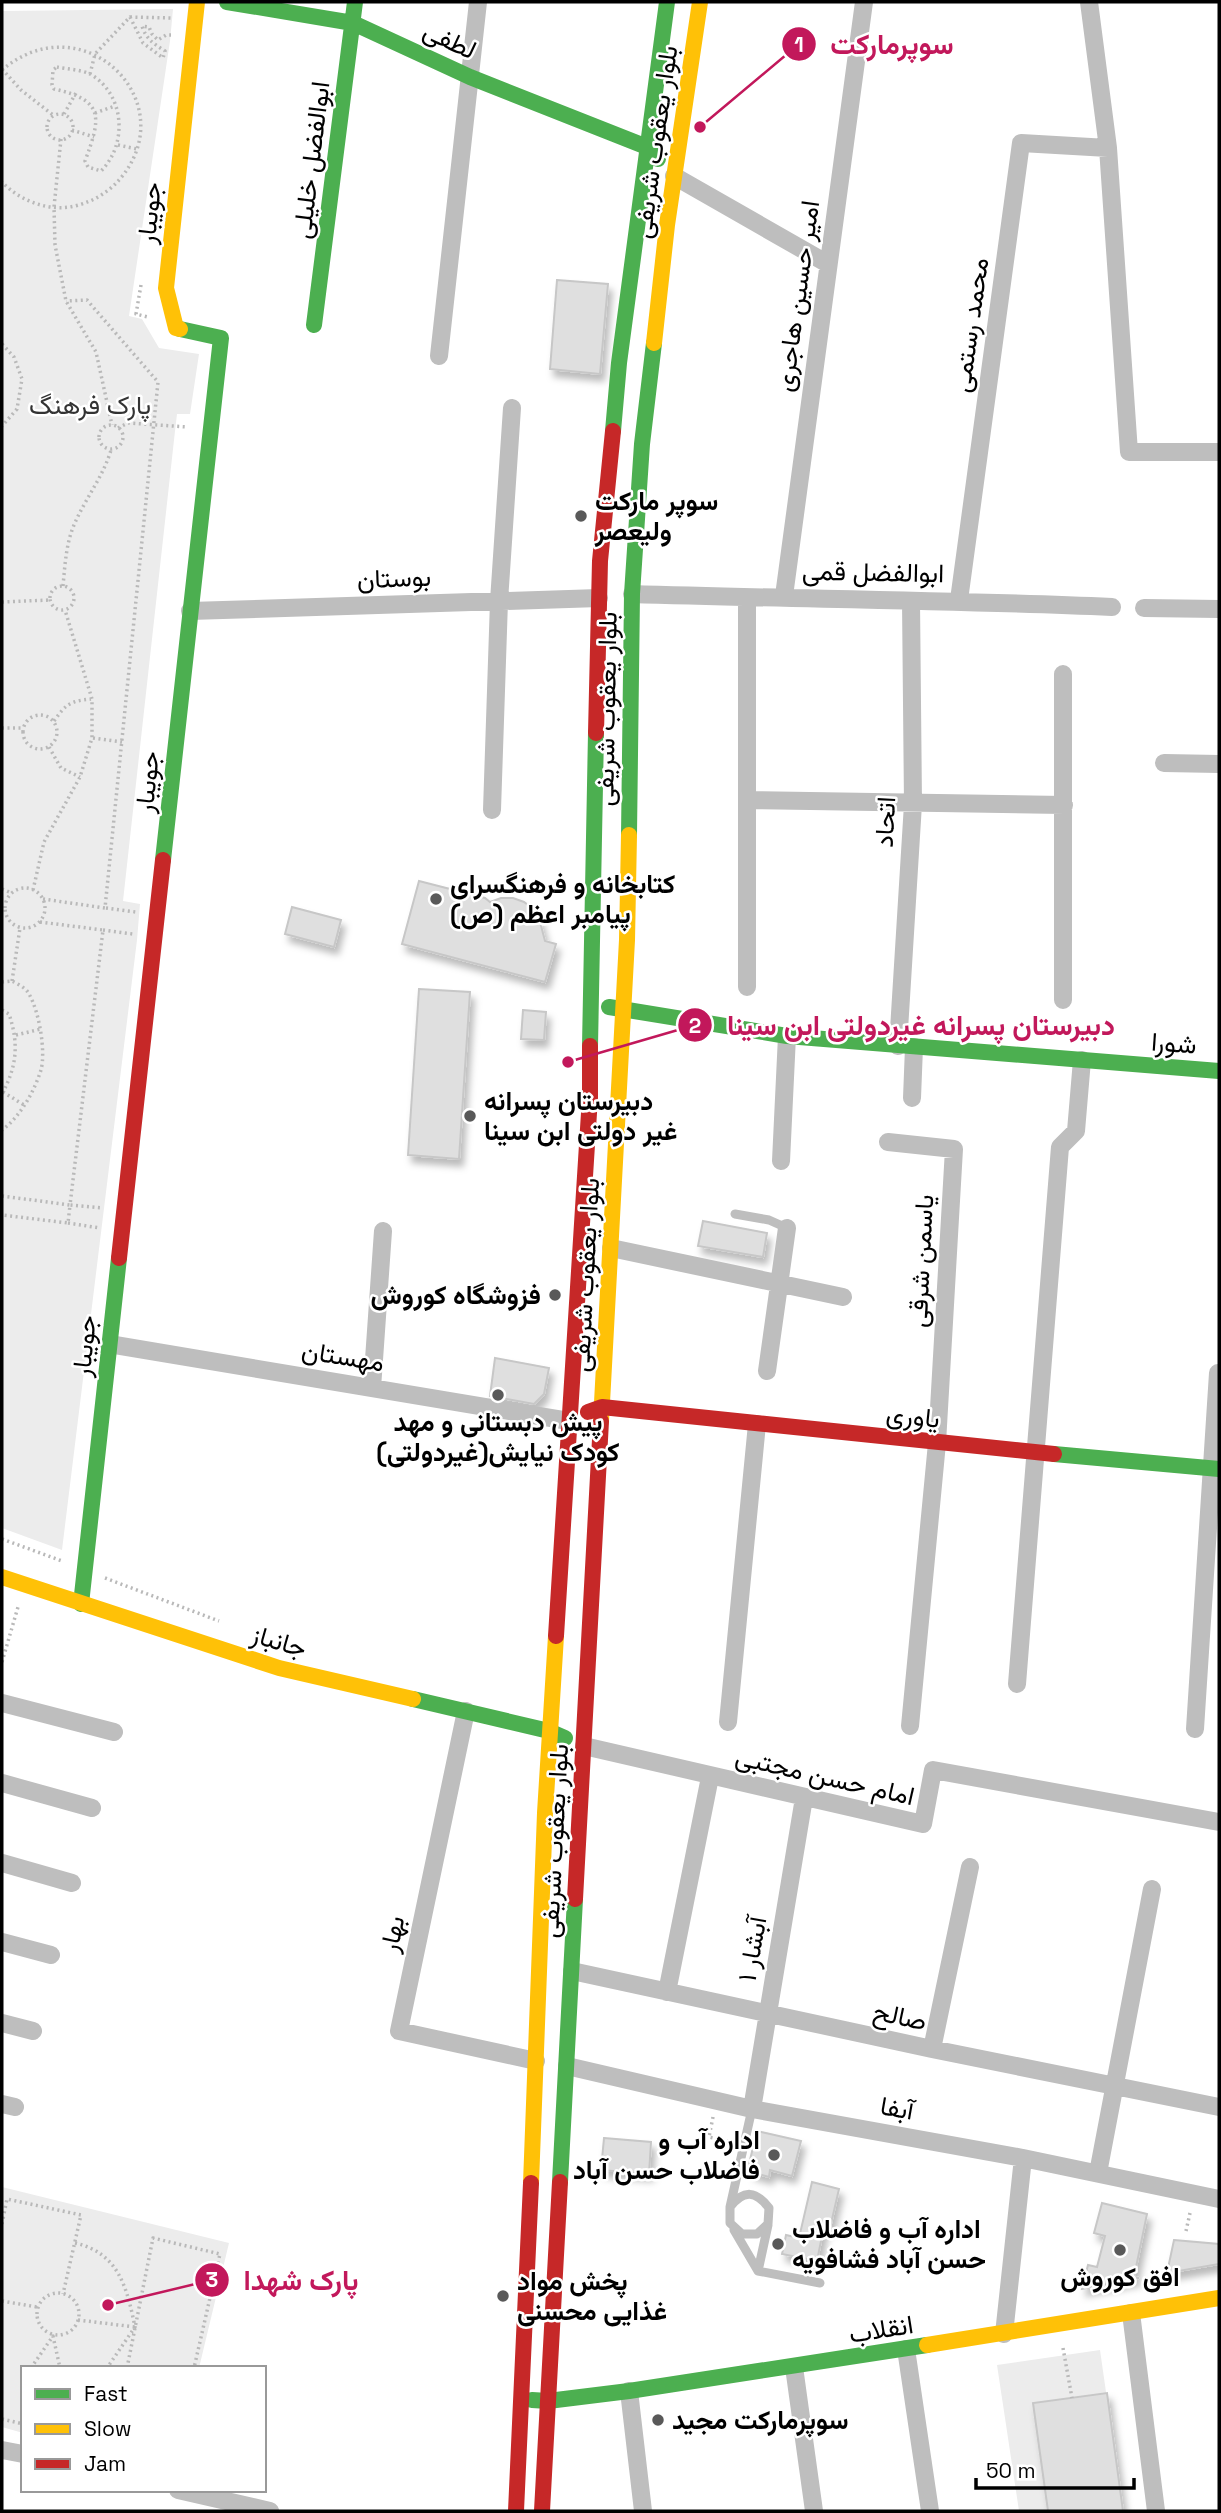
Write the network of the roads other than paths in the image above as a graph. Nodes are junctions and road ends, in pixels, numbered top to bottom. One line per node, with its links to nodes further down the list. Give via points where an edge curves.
1 (197, 2): 29 (main road, جویبار, via 166,288 176,328 221,338)
2 (227, 2): 9 (main road, لطفی)
3 (355, 2): 9 (main road, ابوالفضل خلیلی)
4 (478, 2): 10 (street)
5 (667, 2): 11 (main road, بلوار یعقوب شریفی)
6 (700, 2): 13 (main road, بلوار یعقوب شریفی)
7 (864, 2): 14 (street, امیر حسین هاجری)
8 (1088, 2): 12 (street)
9 (353, 23): 10 (main road, لطفی); 15 (main road, ابوالفضل خلیلی)
10 (471, 77): 11 (main road, لطفی); 16 (street)
11 (648, 147): 13 (main road); 21 (main road, بلوار یعقوب شریفی, via 619,363)
12 (1108, 148): 18 (street, via 1129,452); 23 (street, محمد رستمی, via 1021,143)
13 (674, 176): 14 (street); 19 (main road, بلوار یعقوب شریفی, via 642,444)
14 (828, 264): 20 (street, امیر حسین هاجری)
15 (314, 325)
16 (439, 356)
17 (512, 408): 24 (street)
18 (1219, 452)
19 (632, 594): 22 (street, ابوالفضل قمی); 40 (main road, بلوار یعقوب شریفی)
20 (784, 596): 22 (street, ابوالفضل قمی); 25 (street, ابوالفضل قمی)
21 (599, 598): 24 (street, بوستان); 39 (main road, بلوار یعقوب شریفی)
22 (747, 598): 33 (street)
23 (959, 600): 25 (street, ابوالفضل قمی); 26 (street, ابوالفضل قمی)
24 (499, 601): 29 (street, بوستان); 36 (street)
25 (911, 601): 34 (street, اتحاد)
26 (1112, 607)
27 (1144, 608): 28 (street)
28 (1219, 610)
29 (190, 611): 54 (main road, جویبار)
30 (1063, 674): 35 (street)
31 (1164, 763): 32 (street)
32 (1219, 764)
33 (748, 800): 34 (street); 37 (street)
34 (913, 804): 35 (street); 42 (street, اتحاد)
35 (1063, 805): 38 (street)
36 (492, 810)
37 (747, 987)
38 (1063, 1000)
39 (591, 1004): 40 (main road, شورا); 59 (main road, بلوار یعقوب شریفی, via 590,1097)
40 (624, 1009): 41 (main road, شورا); 51 (main road, بلوار یعقوب شریفی)
41 (787, 1035): 42 (main road, شورا); 47 (street)
42 (906, 1046): 43 (main road, شورا); 45 (street, اتحاد)
43 (1082, 1060): 44 (main road, شورا); 62 (street, via 1076,1131 1060,1147)
44 (1219, 1071)
45 (912, 1098)
46 (888, 1142): 61 (street, یاسمن شرقی, via 954,1149)
47 (780, 1161)
48 (734, 1214): 49 (lane)
49 (787, 1228): 52 (street)
50 (383, 1231): 57 (street)
51 (611, 1248): 52 (street); 58 (main road, بلوار یعقوب شریفی)
52 (779, 1283): 53 (street); 55 (street)
53 (843, 1297)
54 (109, 1344): 57 (street, مهستان); 65 (main road, جویبار)
55 (766, 1371)
56 (1217, 1373): 63 (street)
57 (372, 1388): 59 (street, مهستان)
58 (602, 1407): 59 (main road); 60 (main road, یاوری); 74 (main road, بلوار یعقوب شریفی)
59 (569, 1421): 72 (main road, بلوار یعقوب شریفی)
60 (757, 1424): 61 (main road, یاوری); 69 (street)
61 (937, 1443): 62 (main road, یاوری); 70 (street)
62 (1034, 1452): 63 (main road, یاوری); 66 (street)
63 (1216, 1469): 71 (street)
64 (2, 1577): 65 (main road, جانباز)
65 (81, 1604): 68 (main road, جانباز, via 279,1668)
66 (1017, 1684)
67 (2, 1703): 73 (street)
68 (466, 1711): 72 (main road, جانباز); 92 (street, بهار, via 399,2031)
69 (728, 1722)
70 (911, 1726)
71 (1195, 1729)
72 (549, 1731): 74 (main road, جانباز); 92 (main road, بلوار یعقوب شریفی)
73 (114, 1732)
74 (584, 1746): 75 (street, امام حسن مجتبی); 86 (main road, بلوار یعقوب شریفی)
75 (710, 1777): 77 (street, امام حسن مجتبی); 87 (street)
76 (2, 1783): 78 (street)
77 (804, 1798): 79 (street, امام حسن مجتبی, via 923,1824 933,1770); 88 (street, آبشار ۱)
78 (92, 1808)
79 (1219, 1822)
80 (2, 1863): 82 (street)
81 (970, 1867): 91 (street)
82 (72, 1883)
83 (1152, 1889): 94 (street)
84 (2, 1942): 85 (street)
85 (51, 1955)
86 (572, 1971): 87 (street, صالح); 93 (main road, بلوار یعقوب شریفی)
87 (667, 1992): 88 (street, صالح)
88 (768, 2014): 91 (street, صالح); 96 (street, آبشار ۱)
89 (2, 2023): 90 (street)
90 (33, 2031)
91 (932, 2049): 94 (street, صالح)
92 (536, 2061): 113 (main road, بلوار یعقوب شریفی)
93 (567, 2066): 96 (street, آبفا); 114 (main road, بلوار یعقوب شریفی)
94 (1116, 2086): 95 (street, صالح); 98 (street)
95 (1219, 2107)
96 (752, 2109): 97 (street, آبفا); 99 (lane)
97 (1023, 2158): 98 (street, آبفا); 109 (street)
98 (1098, 2173): 101 (street, آبفا)
99 (735, 2185): 100 (lane); 102 (lane)
100 (748, 2194): 102 (lane); 104 (lane, via 761,2197 769,2208)
101 (1219, 2199)
102 (730, 2207): 103 (lane)
103 (730, 2223): 104 (lane, via 742,2234 757,2234); 105 (lane)
104 (768, 2224): 105 (lane)
105 (758, 2272): 106 (lane)
106 (820, 2283)
107 (1219, 2298): 108 (main road, انقلاب)
108 (1131, 2313): 109 (main road, انقلاب); 124 (street)
109 (1004, 2334): 110 (main road, انقلاب)
110 (905, 2349): 111 (main road, انقلاب); 123 (street)
111 (794, 2367): 112 (main road, انقلاب); 122 (street)
112 (629, 2391): 114 (main road, انقلاب); 121 (street)
113 (522, 2400): 114 (main road, انقلاب); 119 (main road, بلوار یعقوب شریفی)
114 (548, 2401): 120 (main road, بلوار یعقوب شریفی)
115 (2, 2450): 116 (street)
116 (21, 2454)
117 (187, 2492): 118 (street)
118 (270, 2511)
119 (516, 2511)
120 (542, 2511)
121 (643, 2511)
122 (814, 2511)
123 (930, 2511)
124 (1156, 2511)

